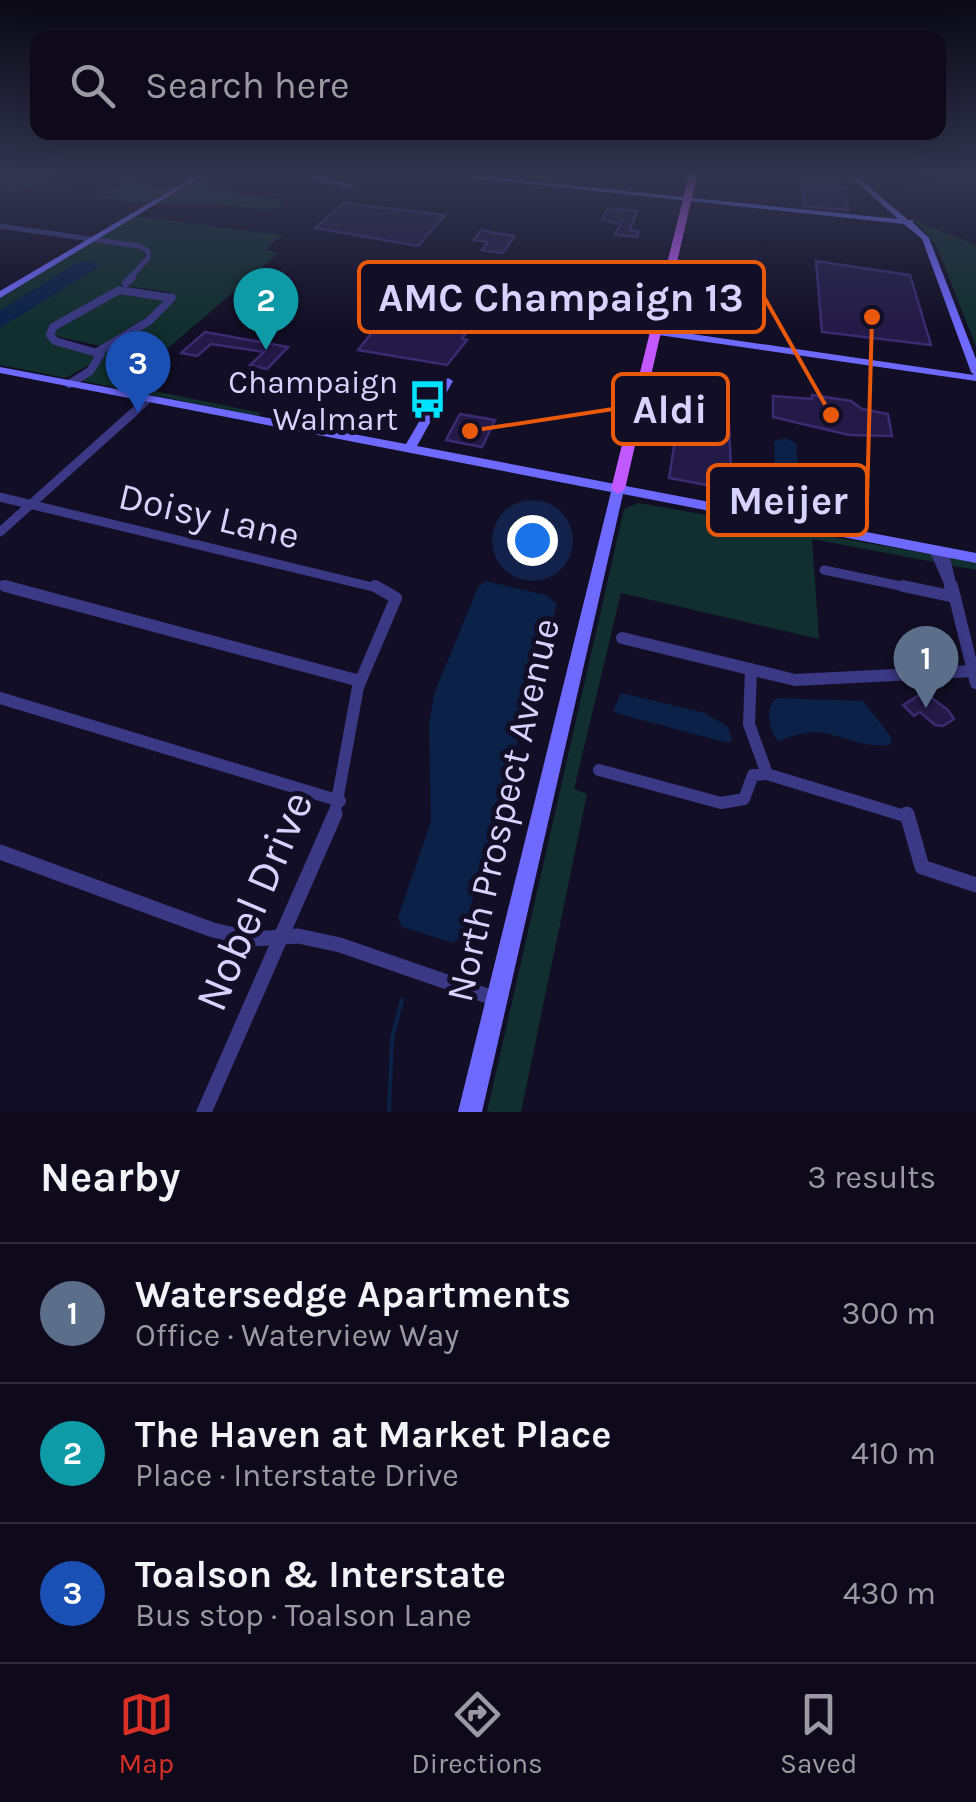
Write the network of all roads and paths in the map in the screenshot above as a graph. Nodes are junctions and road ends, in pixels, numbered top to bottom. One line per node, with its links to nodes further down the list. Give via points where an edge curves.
1 (6, 227): 5 (street)
2 (112, 227): 5 (main road)
3 (680, 227): 9 (main road, North Prospect Avenue)
4 (914, 227): 12 (main road, via 928,244)
5 (92, 239): 6 (street, via 148,251 147,262); 7 (main road)
6 (124, 286): 10 (street, via 172,300); 10 (street, via 50,331 55,341)
7 (0, 295)
8 (576, 320): 9 (main road)
9 (656, 332): 12 (main road); 17 (main road, North Prospect Avenue)
10 (99, 350): 14 (street, via 94,365)
11 (0, 370): 14 (main road)
12 (976, 375)
13 (448, 381): 16 (main road)
14 (69, 384): 15 (main road)
15 (147, 400): 16 (main road); 19 (street)
16 (409, 450): 17 (main road)
17 (618, 489): 21 (main road); 38 (main road, North Prospect Avenue)
18 (0, 498): 19 (street, Doisy Lane)
19 (30, 504): 20 (street); 26 (street, Doisy Lane, via 386,589)
20 (0, 532)
21 (939, 551): 22 (main road); 25 (street, via 942,579)
22 (976, 558)
23 (824, 570): 25 (street)
24 (0, 584): 30 (street)
25 (955, 597): 29 (street)
26 (396, 602): 30 (street, Nobel Drive)
27 (622, 638): 28 (street)
28 (752, 669): 29 (street, via 802,680); 33 (street, via 749,724)
29 (975, 677)
30 (360, 680): 34 (street, Nobel Drive)
31 (0, 698): 34 (street)
32 (599, 770): 33 (street, via 721,803 744,799 753,774)
33 (767, 774): 36 (street, via 906,814 922,866)
34 (340, 801): 37 (street, Nobel Drive)
35 (0, 852): 37 (street, via 213,930)
36 (976, 885)
37 (282, 938): 38 (street, via 340,945); 39 (street, Nobel Drive)
38 (496, 999): 40 (main road, North Prospect Avenue)
39 (204, 1112)
40 (470, 1112)

